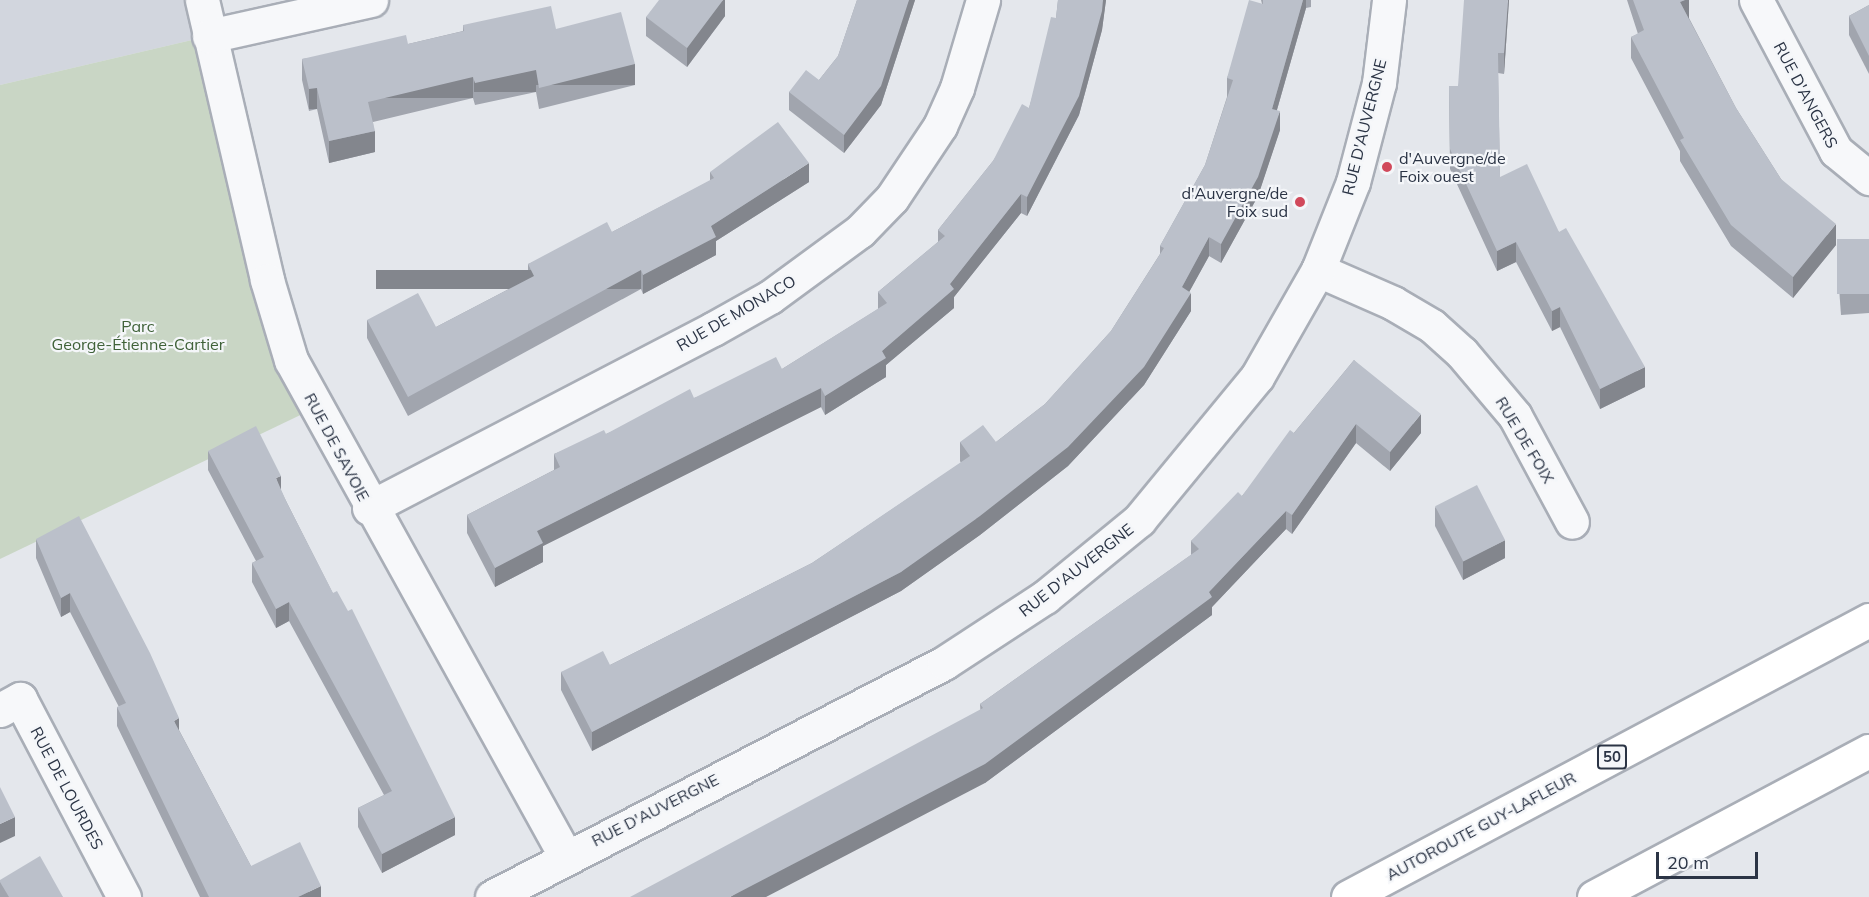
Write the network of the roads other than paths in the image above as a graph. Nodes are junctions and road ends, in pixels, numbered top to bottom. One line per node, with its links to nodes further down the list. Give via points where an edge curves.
1 (202, 0): 6 (street, RUE DE SAVOIE)
2 (371, 0): 6 (street)
3 (982, 0): 9 (street, RUE DE MONACO, via 957,88 940,126 892,198 860,231 770,297)
4 (1389, 0): 8 (street, RUE D'AUVERGNE, via 1379,83 1356,172)
5 (1756, 0): 7 (street, RUE D'ANGERS, via 1824,132 1849,167)
6 (209, 36): 9 (street, RUE DE SAVOIE, via 278,321 291,360)
7 (1869, 178)
8 (1318, 270): 10 (street, RUE DE FOIX, via 1393,303 1432,326 1462,353 1515,416); 14 (street, RUE D'AUVERGNE, via 1257,377 1220,427 1139,520 1099,556 998,631 944,663)
9 (369, 507): 14 (street, RUE DE SAVOIE)
10 (1572, 522)
11 (1869, 620): 17 (highway, AUTOROUTE GUY-LAFLEUR / 50)
12 (0, 710): 15 (street, RUE DE LOURDES, via 20,699)
13 (1869, 751): 18 (highway)
14 (566, 857): 16 (street, RUE D'AUVERGNE)
15 (124, 897)
16 (492, 897)
17 (1348, 897)
18 (1594, 897)

